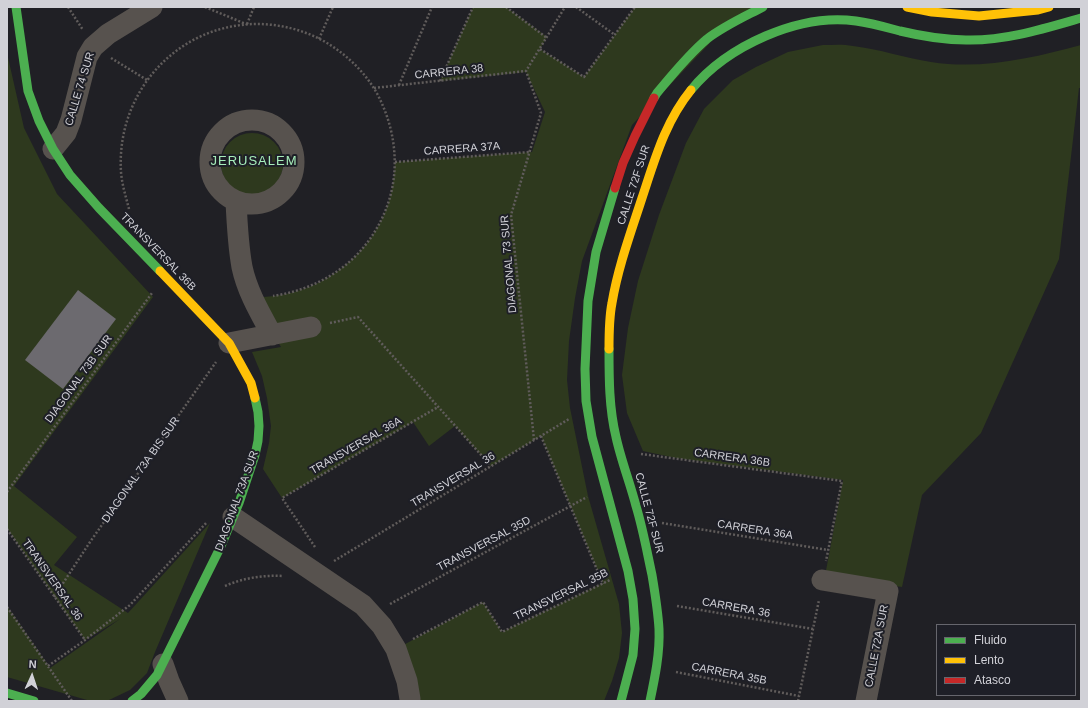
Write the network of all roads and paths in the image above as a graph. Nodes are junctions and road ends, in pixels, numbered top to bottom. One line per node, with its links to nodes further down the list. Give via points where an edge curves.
1 (16, 7): 25 (street, TRANSVERSAL 36B, via 28,91)
2 (152, 7): 25 (street, CALLE 74 SUR, via 108,34 93,47 87,57 66,133)
3 (205, 7): 16 (path)
4 (254, 7): 16 (path)
5 (333, 7): 19 (path)
6 (432, 7): 23 (path)
7 (473, 7): 22 (path)
8 (506, 7): 18 (path)
9 (565, 7): 18 (path)
10 (576, 7): 17 (path)
11 (635, 7): 17 (path)
12 (763, 7): 36 (street, CALLE 72F SUR, via 708,39 686,59 657,93 635,136 596,252 591,276 585,369)
13 (907, 7): 14 (street, via 979,16)
14 (1049, 7)
15 (1081, 18): 39 (street, CALLE 72F SUR, via 1015,36 971,40 927,36 849,20 802,24 756,41 716,66 699,81 684,99 669,124 657,151 621,263 613,297 609,328 609,372 611,408)
16 (247, 24): 19 (path, via 270,24 292,28); 29 (path, via 214,31 183,46 157,67 136,97 128,115 120,154 124,193)
17 (615, 35): 20 (path, via 584,77)
18 (547, 38): 20 (path)
19 (319, 39): 24 (path, via 352,60)
20 (540, 49): 21 (path)
21 (526, 71): 22 (path, CARRERA 38); 26 (path, DIAGONAL 73 SUR, via 541,113)
22 (440, 81): 23 (path, CARRERA 38)
23 (398, 86): 24 (path, CARRERA 38)
24 (374, 88): 27 (path, via 388,117)
25 (53, 149): 30 (street, TRANSVERSAL 36B, via 70,175)
26 (530, 152): 27 (path, CARRERA 37A); 38 (path, DIAGONAL 73 SUR, via 511,215)
27 (395, 162): 31 (path, via 394,181 382,219 360,252 346,266 330,277 293,293 274,296)
28 (236, 201): 28 (street, via 264,203 276,197 286,187 292,175 292,148 285,136 261,121 248,120 234,124 222,132 214,143 210,156 210,170 215,184 224,194); 31 (street, via 242,267)
29 (130, 212)
30 (164, 276): 34 (street, TRANSVERSAL 36B); 43 (path, DIAGONAL 73B SUR)
31 (251, 294): 33 (street)
32 (311, 327): 33 (street); 35 (path, via 358,318)
33 (272, 335): 34 (street)
34 (229, 343): 46 (street, DIAGONAL 73A SUR, via 251,383 259,426 256,455); 55 (path, DIAGONAL 73A BIS SUR)
35 (438, 407): 40 (path); 44 (path, TRANSVERSAL 36A)
36 (587, 408): 37 (path, TRANSVERSAL 36); 42 (street, CALLE 72F SUR)
37 (541, 436): 38 (path, TRANSVERSAL 36); 45 (path)
38 (534, 440): 40 (path, TRANSVERSAL 36)
39 (619, 451): 41 (path, CARRERA 36B); 56 (street, CALLE 72F SUR, via 640,519)
40 (491, 466): 51 (path, TRANSVERSAL 36)
41 (842, 481)
42 (606, 487): 45 (path, TRANSVERSAL 35D); 52 (street, CALLE 72F SUR)
43 (7, 492)
44 (282, 498)
45 (570, 506): 54 (path); 58 (path, TRANSVERSAL 35D)
46 (233, 517): 58 (street, via 363,605); 62 (street, DIAGONAL 73A SUR)
47 (208, 521): 60 (path, via 130,605)
48 (679, 526): 50 (path, CARRERA 36A)
49 (7, 529): 55 (path, TRANSVERSAL 36)
50 (828, 550)
51 (334, 561)
52 (628, 571): 54 (path, TRANSVERSAL 35B); 72 (street, CALLE 72F SUR, via 634,599 635,629 633,655)
53 (822, 580): 74 (street, CALLE 72A SUR, via 888,591)
54 (603, 584): 61 (path, TRANSVERSAL 35B, via 502,632 483,602)
55 (54, 597): 60 (path, TRANSVERSAL 36)
56 (657, 603): 59 (path, CARRERA 36); 64 (street, CALLE 72F SUR, via 659,630)
57 (7, 607): 63 (path)
58 (371, 614): 61 (street)
59 (813, 629)
60 (85, 640): 63 (path)
61 (396, 649): 67 (street)
62 (163, 664): 70 (street, DIAGONAL 73A SUR, via 149,686); 71 (street)
63 (48, 666): 69 (path)
64 (656, 668): 66 (path, CARRERA 35B); 73 (street, CALLE 72F SUR)
65 (7, 693): 68 (street)
66 (799, 696)
67 (410, 699)
68 (34, 701)
69 (72, 701)
70 (132, 701)
71 (178, 701)
72 (621, 701)
73 (650, 701)
74 (866, 701)

